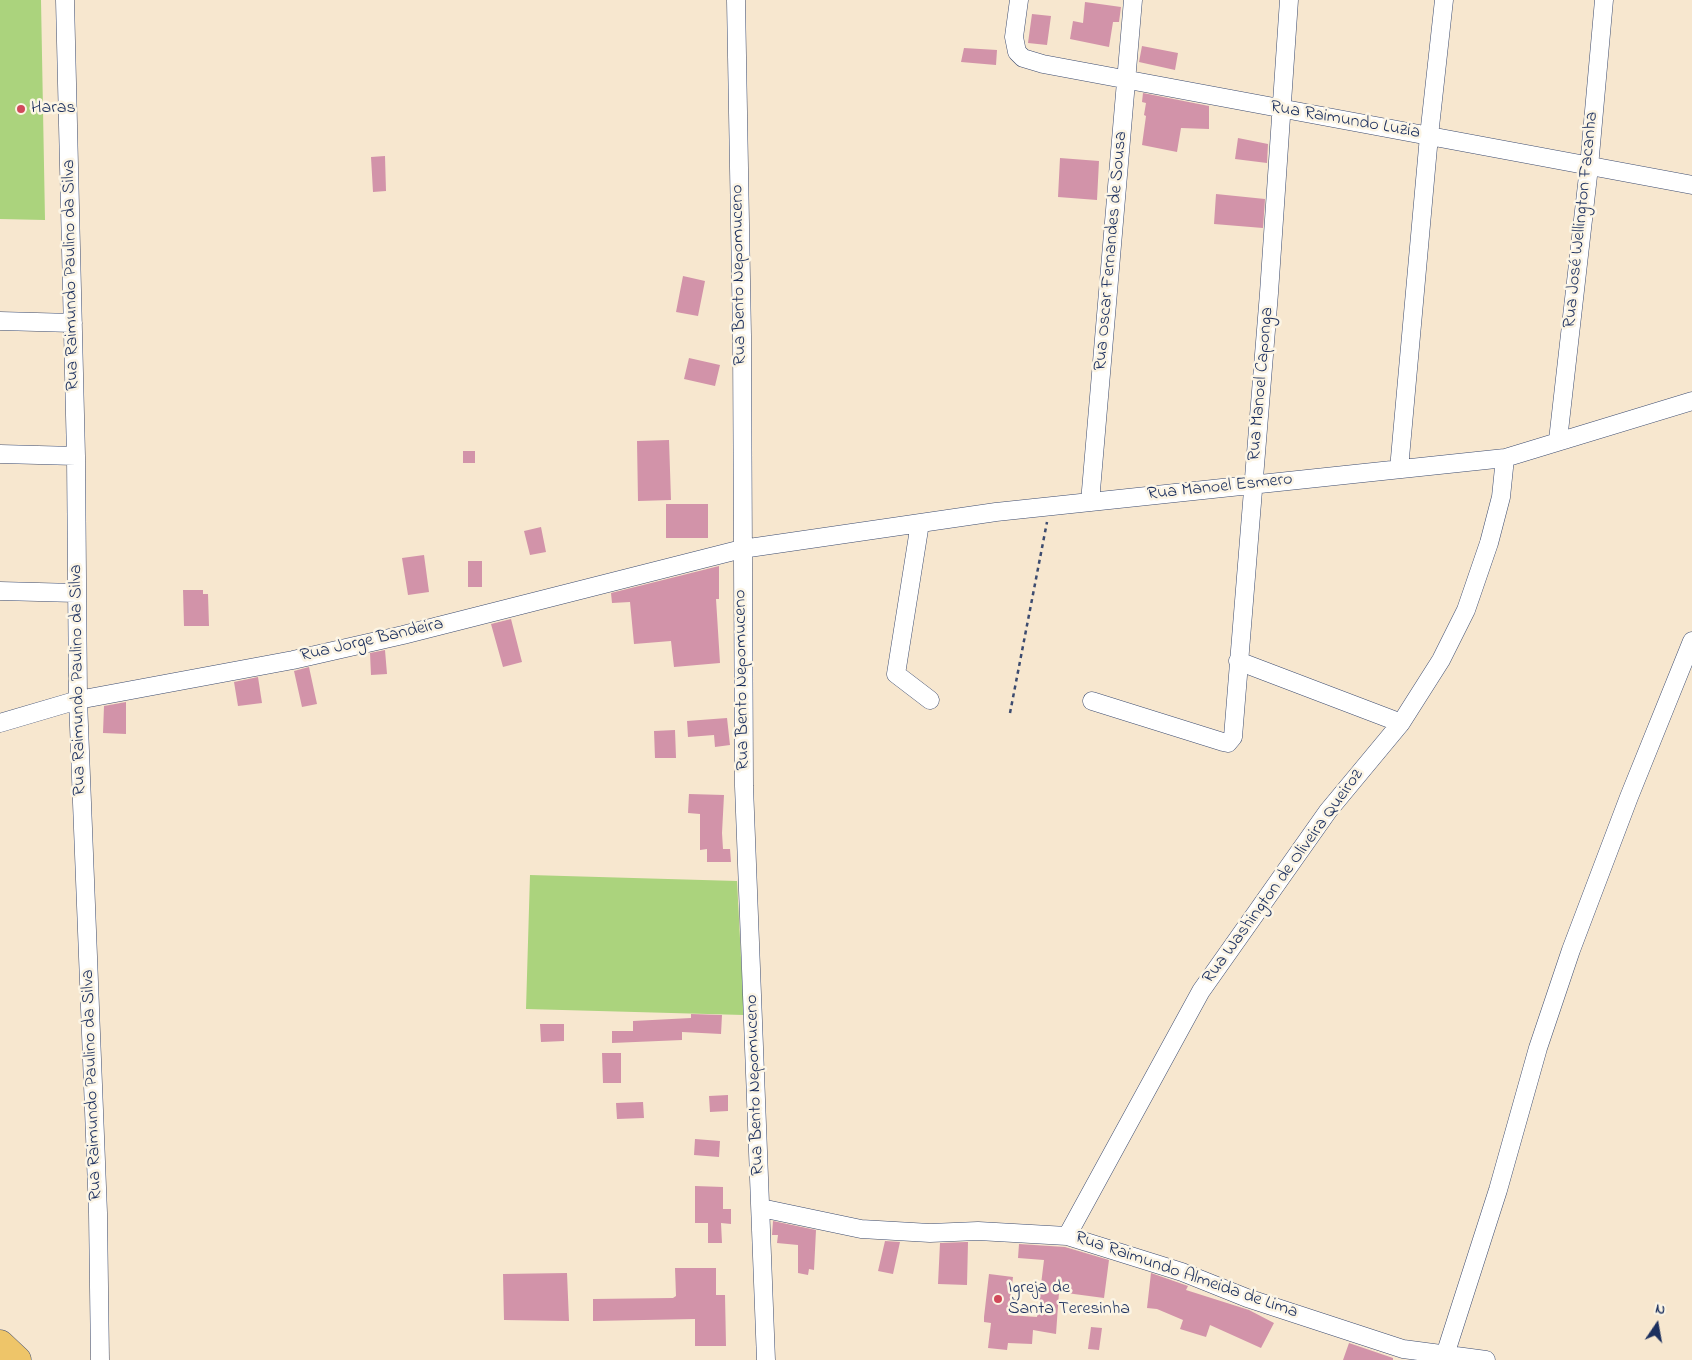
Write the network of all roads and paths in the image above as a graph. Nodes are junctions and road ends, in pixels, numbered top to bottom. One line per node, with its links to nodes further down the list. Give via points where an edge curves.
1 (65, 0): 14 (street, Rua Raimundo Paulino da Silva)
2 (736, 0): 25 (street, Rua Bento Nepomuceno)
3 (1019, 0): 8 (street, Rua Raimundo Luzia, via 1014,37 1017,52 1032,61)
4 (1133, 0): 8 (street, Rua Oscar Fernandes de Sousa)
5 (1289, 0): 9 (street, Rua Manoel Caponga)
6 (1444, 0): 10 (street)
7 (1604, 0): 11 (street, Rua José Wellington Facanha)
8 (1126, 80): 9 (street, Rua Raimundo Luzia); 22 (street, Rua Oscar Fernandes de Sousa)
9 (1281, 110): 10 (street, Rua Raimundo Luzia); 21 (street, Rua Manoel Caponga)
10 (1429, 136): 11 (street, Rua Raimundo Luzia); 20 (street)
11 (1589, 167): 12 (street, Rua Raimundo Luzia); 16 (street, Rua José Wellington Facanha)
12 (1692, 185)
13 (0, 321): 14 (street)
14 (73, 323): 18 (street, Rua Raimundo Paulino da Silva)
15 (1692, 401): 16 (street, Rua Manoel Esmero)
16 (1558, 440): 19 (street, Rua Manoel Esmero)
17 (0, 454): 18 (street)
18 (76, 456): 27 (street, Rua Raimundo Paulino da Silva)
19 (1504, 458): 20 (street, Rua Manoel Esmero); 36 (street, Rua Washington de Oliveira Queiroz, via 1497,515 1466,610 1442,660)
20 (1400, 469): 21 (street, Rua Manoel Esmero)
21 (1253, 486): 22 (street, Rua Manoel Esmero); 29 (street, Rua Manoel Caponga)
22 (1090, 502): 24 (street, Rua Manoel Esmero)
23 (1049, 515): 34 (path)
24 (920, 523): 25 (street, Rua Manoel Esmero); 32 (street, via 896,674)
25 (742, 549): 31 (street, Rua Jorge Bandeira, via 403,635 293,660); 37 (street, Rua Bento Nepomuceno, via 744,786)
26 (0, 590): 27 (street)
27 (76, 593): 31 (street, Rua Raimundo Paulino da Silva)
28 (1692, 640): 30 (street)
29 (1238, 661): 33 (street, Rua Manoel Caponga, via 1233,737 1228,743); 36 (street)
30 (1687, 668): 41 (street, via 1629,797 1571,950)
31 (78, 700): 35 (street, Rua Jorge Bandeira); 43 (street, Rua Raimundo Paulino da Silva, via 98,1214)
32 (930, 700)
33 (1092, 701)
34 (1010, 713)
35 (0, 723)
36 (1401, 723): 38 (street, Rua Washington de Oliveira Queiroz, via 1328,811 1201,991)
37 (761, 1208): 38 (street, Rua Raimundo Almeida de Lima, via 861,1229 930,1234 978,1231); 44 (street, Rua Bento Nepomuceno)
38 (1067, 1236): 40 (street, Rua Raimundo Almeida de Lima, via 1182,1272)
39 (0, 1344): 42 (highway)
40 (1412, 1355): 41 (street, Rua Raimundo Almeida de Lima)
41 (1445, 1356): 45 (street, Rua Raimundo Almeida de Lima)
42 (17, 1360)
43 (100, 1360)
44 (766, 1360)
45 (1486, 1360)

